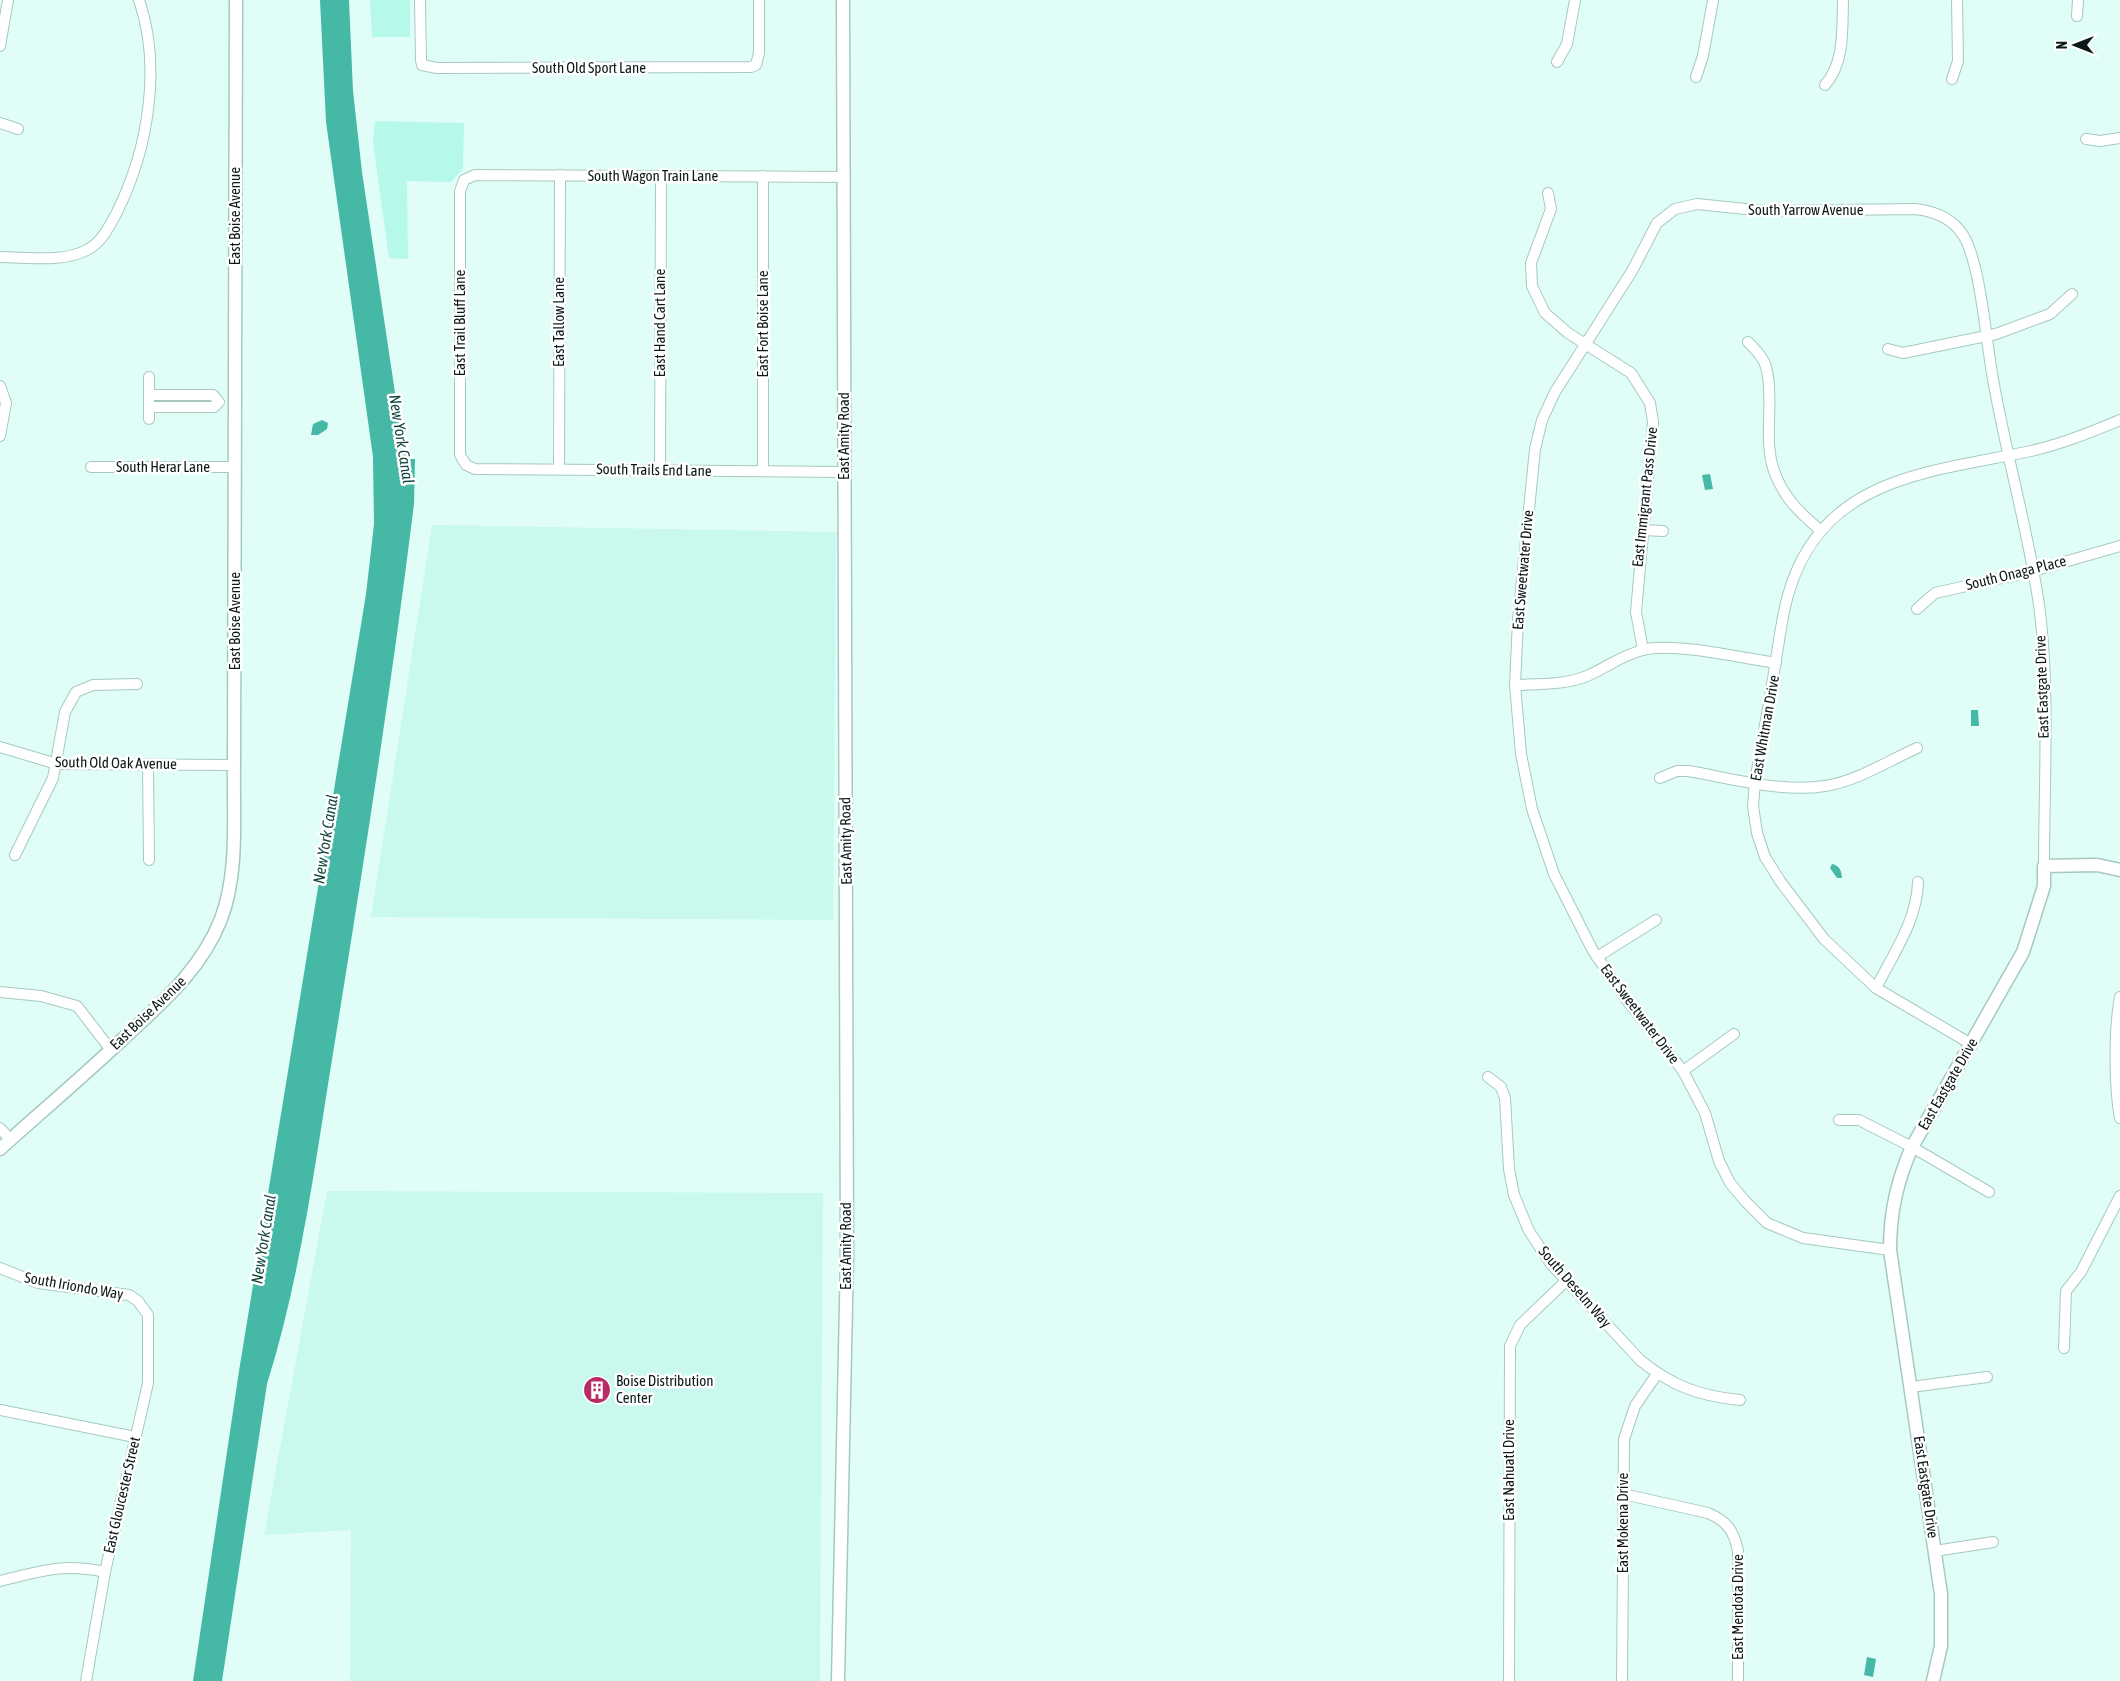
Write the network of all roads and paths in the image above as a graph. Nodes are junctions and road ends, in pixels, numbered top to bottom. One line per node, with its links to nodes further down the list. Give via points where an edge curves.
1 (8, 0): 13 (street)
2 (139, 0): 30 (street, via 149,48 149,96 133,178 110,226 99,242 72,256)
3 (236, 0): 40 (street, East Boise Avenue)
4 (420, 0): 5 (street, South Old Sport Lane, via 419,54 422,65 437,68 744,68 756,65 759,54)
5 (759, 0)
6 (843, 0): 25 (street, East Amity Road)
7 (1575, 0): 14 (street, via 1567,44)
8 (1713, 0): 15 (street, via 1704,56)
9 (1843, 0): 17 (street, via 1842,47 1835,74)
10 (1958, 0): 16 (street, via 1958,61)
11 (2078, 0): 12 (street)
12 (2077, 16)
13 (0, 46)
14 (1557, 62)
15 (1696, 77)
16 (1952, 79)
17 (1825, 85)
18 (0, 123): 19 (street)
19 (18, 129)
20 (2120, 138): 21 (street)
21 (2086, 139)
22 (560, 175): 23 (street, South Wagon Train Lane); 26 (street, South Wagon Train Lane, via 475,175); 49 (street, East Tallow Lane)
23 (661, 176): 24 (street, South Wagon Train Lane); 50 (street, East Hand Cart Lane)
24 (763, 176): 25 (street, South Wagon Train Lane); 51 (street, East Fort Boise Lane)
25 (842, 177): 52 (street, East Amity Road)
26 (464, 180): 46 (street, East Trail Bluff Lane, via 460,190 460,455)
27 (1548, 193): 34 (street, East Immigrant Pass Drive, via 1551,210 1531,263 1532,286 1545,313)
28 (1675, 209): 29 (street, South Yarrow Avenue, via 1697,204 1765,211 1915,209); 34 (street, East Sweetwater Drive, via 1657,224)
29 (1938, 214): 32 (street, East Eastgate Drive, via 1952,223 1970,251)
30 (0, 257)
31 (2072, 294): 32 (street, via 2050,314)
32 (1985, 336): 35 (street, via 1904,353); 45 (street, East Eastgate Drive)
33 (1748, 342): 55 (street, via 1768,370 1769,443 1773,469 1792,505)
34 (1586, 344): 53 (street, East Immigrant Pass Drive, via 1631,373 1650,403 1653,422); 62 (street, East Sweetwater Drive, via 1555,392 1542,420 1534,449)
35 (1888, 349)
36 (149, 377): 38 (street)
37 (0, 386): 44 (street, via 6,403)
38 (149, 395): 39 (street, via 213,395); 41 (street)
39 (218, 402): 40 (street); 41 (street, via 214,407)
40 (235, 402): 48 (street, East Boise Avenue)
41 (149, 408): 42 (street)
42 (149, 419)
43 (2120, 420): 45 (street, East Whitman Drive, via 2059,444)
44 (0, 436)
45 (2008, 456): 55 (street, East Whitman Drive, via 1911,476 1880,487 1848,505); 57 (street, East Eastgate Drive)
46 (466, 465): 49 (street, South Trails End Lane, via 475,469)
47 (91, 467): 48 (street, South Herar Lane)
48 (235, 467): 67 (street, East Boise Avenue)
49 (559, 469): 50 (street, South Trails End Lane)
50 (660, 470): 51 (street, South Trails End Lane)
51 (763, 471): 52 (street, South Trails End Lane)
52 (844, 472): 111 (street, East Amity Road, via 846,1257)
53 (1642, 530): 54 (street); 59 (street, East Immigrant Pass Drive, via 1636,612)
54 (1662, 531)
55 (1821, 531): 60 (street, East Whitman Drive, via 1803,559 1789,591)
56 (2120, 546): 57 (street, South Onaga Place)
57 (2033, 571): 58 (street, South Onaga Place, via 1934,593); 72 (street, East Eastgate Drive, via 2044,675)
58 (1917, 609)
59 (1644, 650): 60 (street, via 1672,648); 62 (street, via 1577,679)
60 (1776, 663): 69 (street, East Whitman Drive)
61 (137, 684): 65 (street, via 92,684 76,692 66,712)
62 (1515, 685): 76 (street, East Sweetwater Drive, via 1521,754 1532,809 1554,874)
63 (0, 747): 65 (street, South Old Oak Avenue)
64 (1917, 748): 69 (street, via 1871,770 1825,786)
65 (57, 764): 66 (street, South Old Oak Avenue); 70 (street, via 54,778)
66 (148, 764): 67 (street, South Old Oak Avenue); 71 (street)
67 (234, 765): 82 (street, East Boise Avenue, via 233,862 221,918 204,955 177,988)
68 (1660, 778): 69 (street, via 1677,771 1688,771)
69 (1755, 782): 77 (street, East Whitman Drive, via 1753,806 1765,857 1824,939)
70 (15, 855)
71 (149, 860)
72 (2044, 866): 73 (street, via 2097,865); 81 (street, East Eastgate Drive, via 2044,886 2024,952)
73 (2120, 870)
74 (1918, 882): 77 (street, via 1914,914)
75 (1656, 920): 76 (street, East Sweetwater Drive)
76 (1597, 956): 83 (street, East Sweetwater Drive, via 1629,1003)
77 (1876, 988): 81 (street, East Whitman Drive)
78 (0, 992): 82 (street, via 41,996 77,1006)
79 (2120, 996): 85 (street, via 2117,1023)
80 (1734, 1034): 83 (street, East Sweetwater Drive)
81 (1971, 1044): 89 (street, East Eastgate Drive)
82 (111, 1050): 88 (street, East Boise Avenue)
83 (1683, 1071): 93 (street, East Sweetwater Drive, via 1705,1113 1719,1161 1730,1183 1767,1222 1803,1238)
84 (1488, 1077): 95 (street, South Deselm Way, via 1501,1087 1505,1098 1509,1169 1518,1207 1536,1242)
85 (2120, 1118)
86 (1840, 1120): 89 (street, East Eastgate Drive, via 1858,1120)
87 (0, 1128): 88 (street)
88 (10, 1139): 90 (street, East Boise Avenue)
89 (1912, 1147): 91 (street); 93 (street, East Eastgate Drive, via 1893,1200)
90 (0, 1149)
91 (1988, 1192)
92 (2120, 1196): 97 (street, via 2081,1272 2066,1291)
93 (1890, 1250): 100 (street, East Eastgate Drive)
94 (0, 1268): 96 (street, South Iriondo Way, via 38,1283 129,1295)
95 (1567, 1280): 98 (street, South Deselm Way, via 1640,1360); 112 (street, East Nahuatl Drive, via 1520,1325 1510,1346)
96 (145, 1309): 103 (street, East Gloucester Street, via 149,1323 150,1367)
97 (2064, 1348)
98 (1658, 1374): 101 (street, South Deselm Way, via 1681,1387 1712,1398); 104 (street, East Mokena Drive, via 1635,1406 1627,1427 1623,1451)
99 (1987, 1378): 100 (street)
100 (1911, 1387): 106 (street, East Eastgate Drive)
101 (1740, 1400)
102 (0, 1410): 103 (street)
103 (136, 1437): 107 (street, East Gloucester Street)
104 (1623, 1494): 113 (street, East Mokena Drive); 114 (street, East Mendota Drive, via 1708,1513 1730,1527 1738,1551)
105 (1993, 1542): 106 (street)
106 (1935, 1551): 109 (street, East Eastgate Drive, via 1942,1619)
107 (105, 1572): 108 (street, via 79,1566 59,1567); 110 (street, East Gloucester Street)
108 (0, 1581)
109 (1936, 1680)
110 (86, 1681)
111 (838, 1681)
112 (1509, 1681)
113 (1622, 1681)
114 (1738, 1681)

